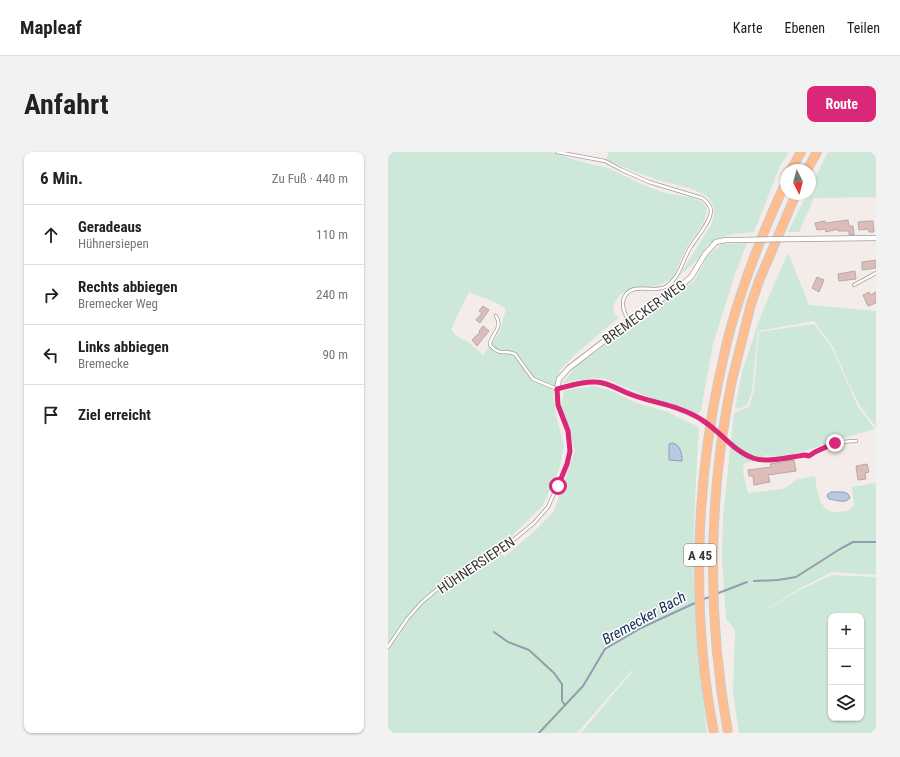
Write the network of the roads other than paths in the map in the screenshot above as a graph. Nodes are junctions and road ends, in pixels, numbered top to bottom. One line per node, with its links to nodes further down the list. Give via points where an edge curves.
1 (557, 152): 12 (lane, via 605,161 649,182 702,198 710,207 709,218 675,278 665,287 637,288 625,296 623,308)
2 (800, 152): 4 (highway)
3 (817, 152): 5 (highway)
4 (795, 164)
5 (810, 164)
6 (780, 196): 16 (highway, A 45, bridge, via 746,280 731,328 719,378 704,470 699,572 705,673)
7 (793, 200): 17 (highway, A 45, bridge, via 751,304 725,414 719,460 713,556 713,605 716,653)
8 (876, 238): 12 (street, BREMECKER WEG, bridge, via 716,242 691,277)
9 (876, 273): 10 (lane)
10 (854, 285)
11 (496, 316): 13 (lane, via 499,323 489,342 490,345 498,352 515,354 533,379)
12 (630, 322): 13 (street, BREMECKER WEG, via 569,368 559,379)
13 (557, 389): 14 (lane, via 586,382 598,382 644,399 668,404 701,419 736,448 755,459 809,456 835,443); 15 (lane, HÜHNERSIEPEN, via 558,405 568,431 570,451 548,507 534,523 500,551 441,586 422,602)
14 (856, 441)
15 (388, 647)
16 (714, 733)
17 (728, 733)

